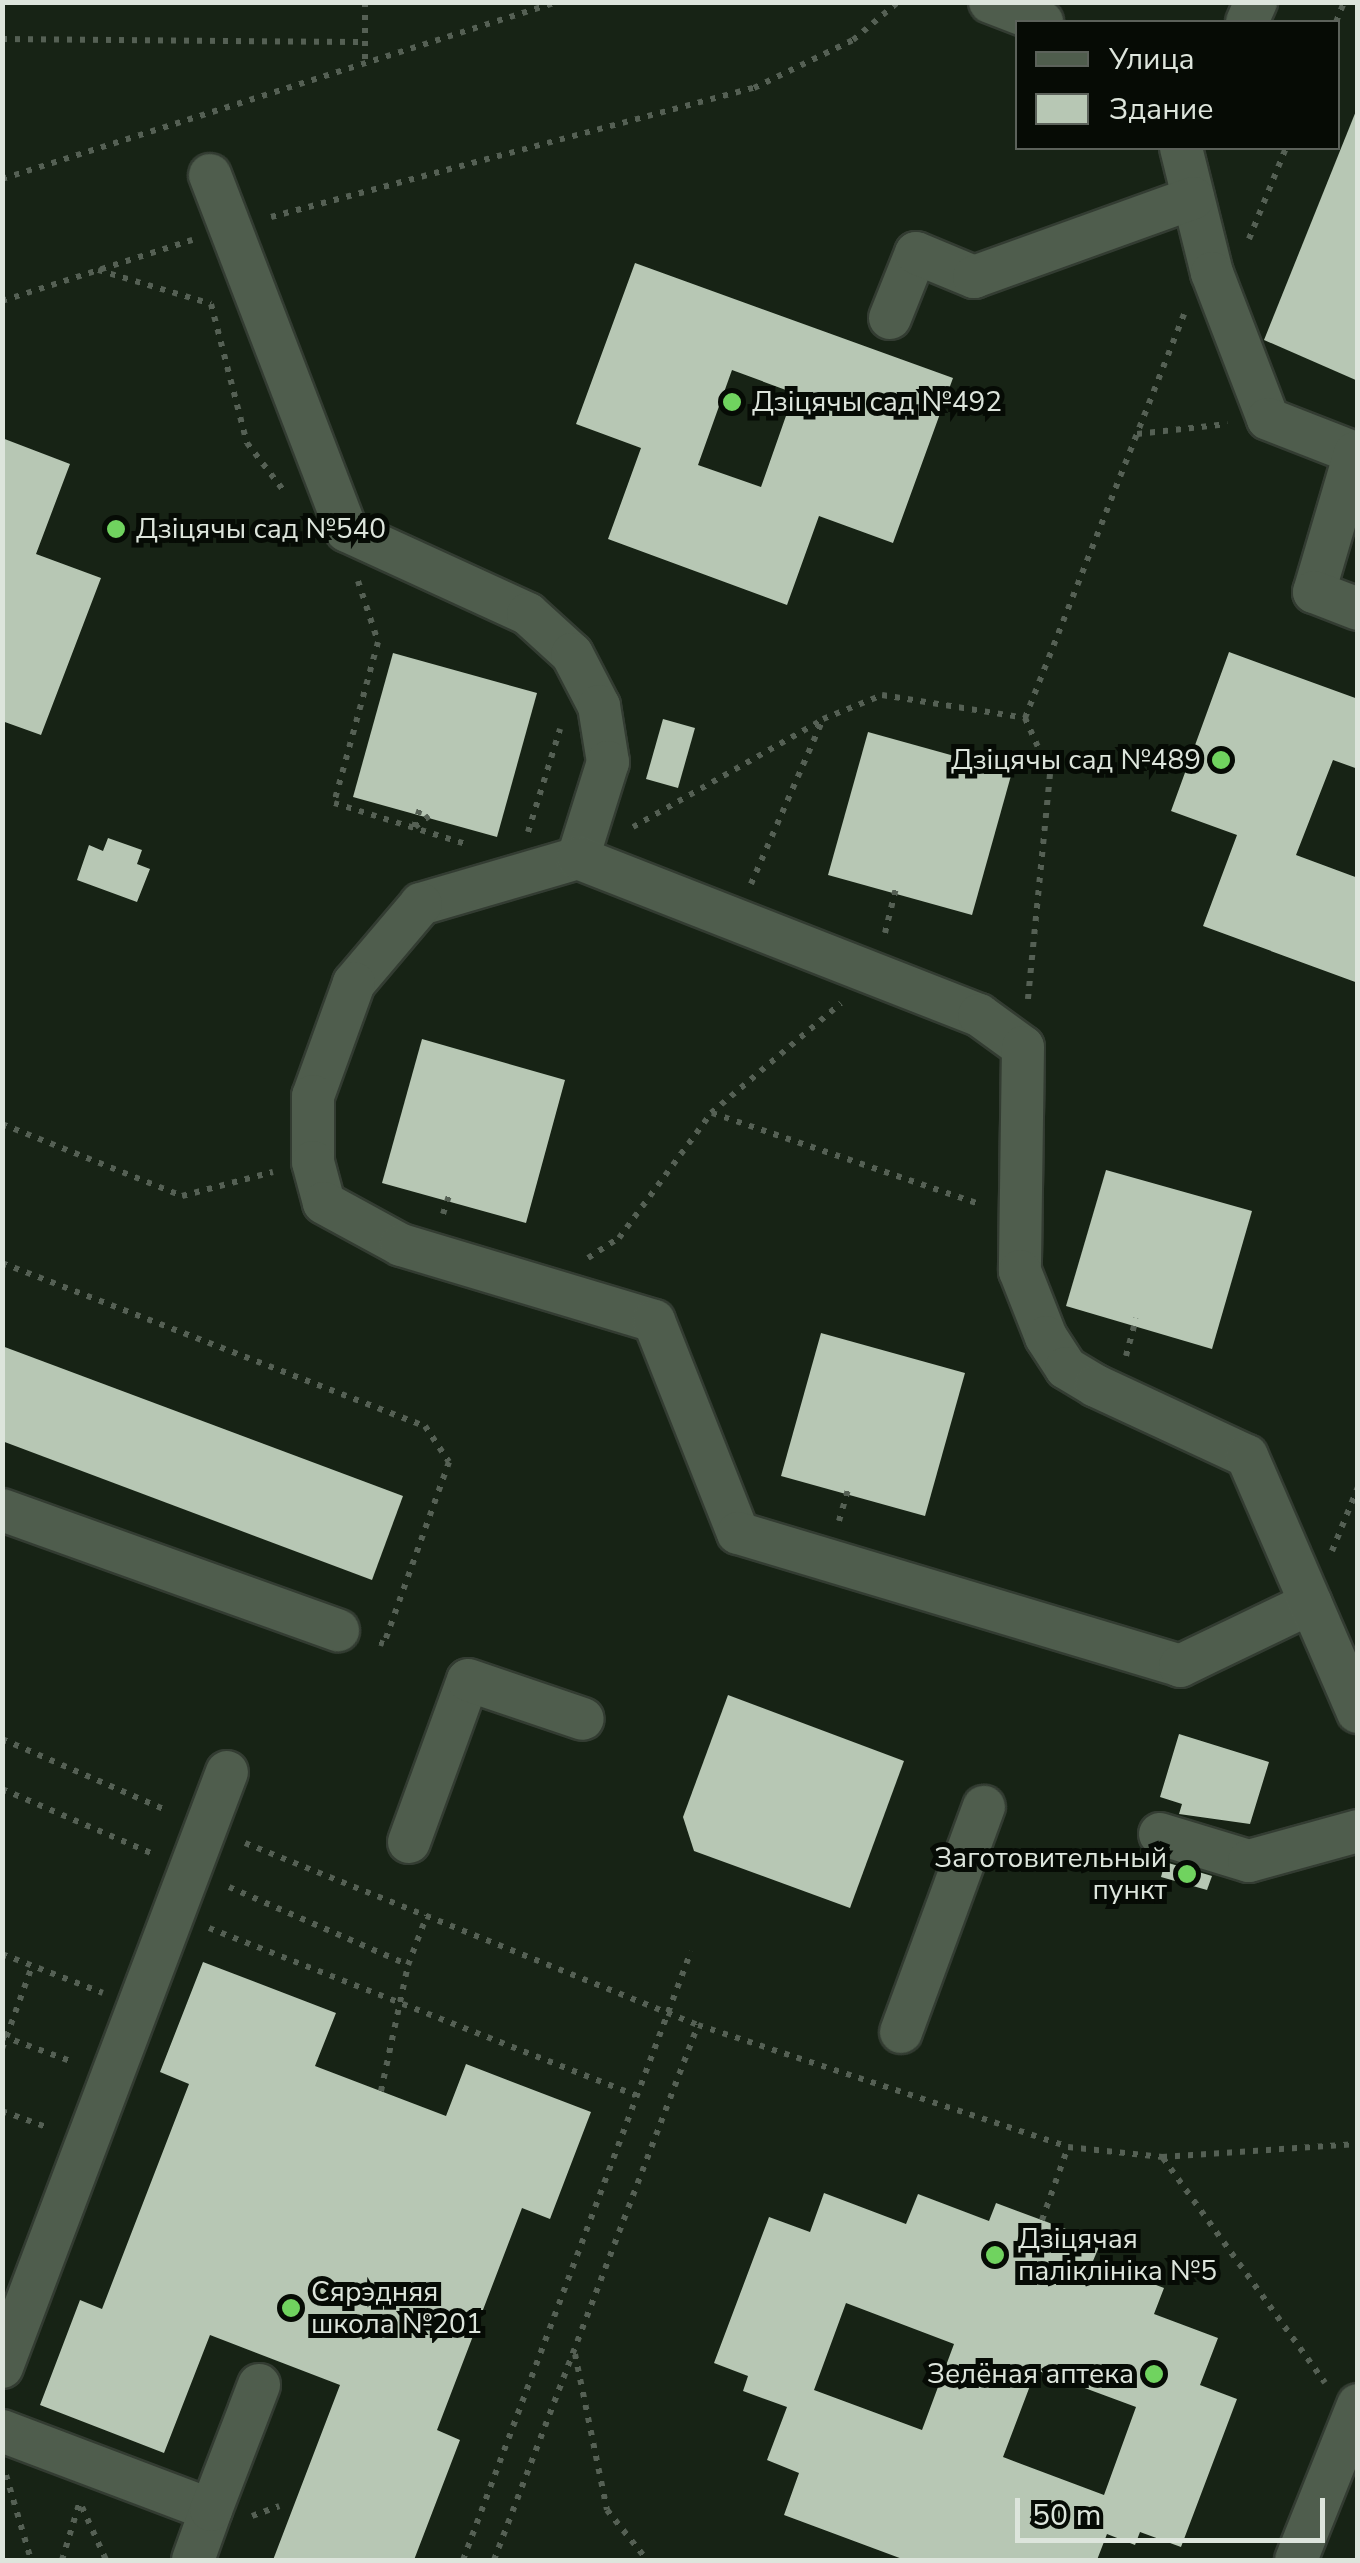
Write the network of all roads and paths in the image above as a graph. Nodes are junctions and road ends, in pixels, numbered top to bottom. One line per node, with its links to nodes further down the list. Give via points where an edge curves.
1 (365, 2): 7 (path)
2 (556, 2): 8 (path)
3 (898, 2): 14 (path, via 853,40 754,88)
4 (990, 2): 5 (lane)
5 (1037, 20)
6 (2, 39): 7 (path)
7 (358, 42): 8 (path)
8 (365, 64): 12 (path)
9 (1181, 150): 13 (lane)
10 (1285, 150): 16 (path, via 1233,278)
11 (210, 175): 14 (lane)
12 (2, 180)
13 (1193, 198): 16 (lane); 18 (lane, via 974,277 916,254)
14 (228, 228): 15 (path); 33 (lane, via 347,531 528,614 572,654 599,706 608,762)
15 (98, 270): 17 (path); 22 (path, via 211,304 247,443)
16 (1212, 272): 19 (lane); 20 (path, via 1185,312)
17 (2, 301)
18 (890, 318)
19 (1268, 420): 20 (path); 21 (lane)
20 (1136, 434): 26 (path)
21 (1356, 453): 24 (lane, via 1314,592)
22 (294, 504)
23 (363, 595): 30 (path, via 378,642 334,803)
24 (1358, 610)
25 (563, 718): 31 (path)
26 (1024, 718): 27 (path, via 882,694); 36 (path, via 1050,774)
27 (823, 719): 33 (path); 34 (path)
28 (420, 809): 30 (path)
29 (429, 816): 30 (path)
30 (414, 828): 32 (path)
31 (525, 842)
32 (484, 850)
33 (578, 858): 34 (lane); 42 (lane, via 421,904 354,982 313,1096 313,1162 324,1202 401,1244)
34 (735, 919): 35 (lane)
35 (875, 974): 36 (lane, via 979,1015); 37 (path)
36 (1023, 1047): 40 (lane)
37 (711, 1112): 40 (path); 42 (path, via 619,1238)
38 (2, 1124): 39 (path, via 182,1196)
39 (271, 1172)
40 (1016, 1217): 44 (lane, via 1030,1306 1066,1368 1247,1456)
41 (2, 1263): 45 (path, via 424,1426 449,1462 384,1644)
42 (544, 1284): 44 (lane, via 654,1321 738,1533 1180,1666)
43 (2, 1510): 45 (lane)
44 (1310, 1603): 46 (lane)
45 (338, 1630)
46 (1358, 1712)
47 (583, 1719): 54 (lane, via 468,1680)
48 (2, 1739): 51 (path)
49 (226, 1772): 51 (lane)
50 (984, 1808): 64 (lane)
51 (206, 1827): 55 (lane); 62 (path)
52 (1358, 1831): 53 (lane, via 1249,1861)
53 (1160, 1834)
54 (409, 1842)
55 (174, 1914): 60 (path); 61 (lane)
56 (692, 1951): 62 (path)
57 (2, 1954): 59 (path)
58 (408, 1965): 60 (path)
59 (32, 1966): 61 (path); 65 (path)
60 (394, 2000): 68 (path); 69 (path)
61 (142, 2008): 67 (lane)
62 (669, 2012): 63 (path); 69 (path)
63 (698, 2024): 71 (path); 74 (path)
64 (901, 2032)
65 (4, 2036): 66 (path); 67 (path)
66 (2, 2049)
67 (116, 2079): 75 (lane)
68 (381, 2091)
69 (636, 2095): 86 (path)
70 (1358, 2144): 72 (path)
71 (1068, 2146): 72 (path); 73 (path)
72 (1162, 2157): 77 (path)
73 (1042, 2220)
74 (574, 2352): 87 (path); 88 (path, via 607,2510)
75 (2, 2367)
76 (259, 2386): 81 (lane)
77 (1353, 2416): 89 (lane)
78 (2, 2431): 80 (lane)
79 (2, 2462): 82 (path)
80 (85, 2484): 81 (lane); 83 (path); 84 (path)
81 (211, 2510): 85 (lane)
82 (31, 2560)
83 (62, 2560)
84 (106, 2560)
85 (193, 2560)
86 (463, 2560)
87 (494, 2560)
88 (647, 2560)
89 (1296, 2560)

